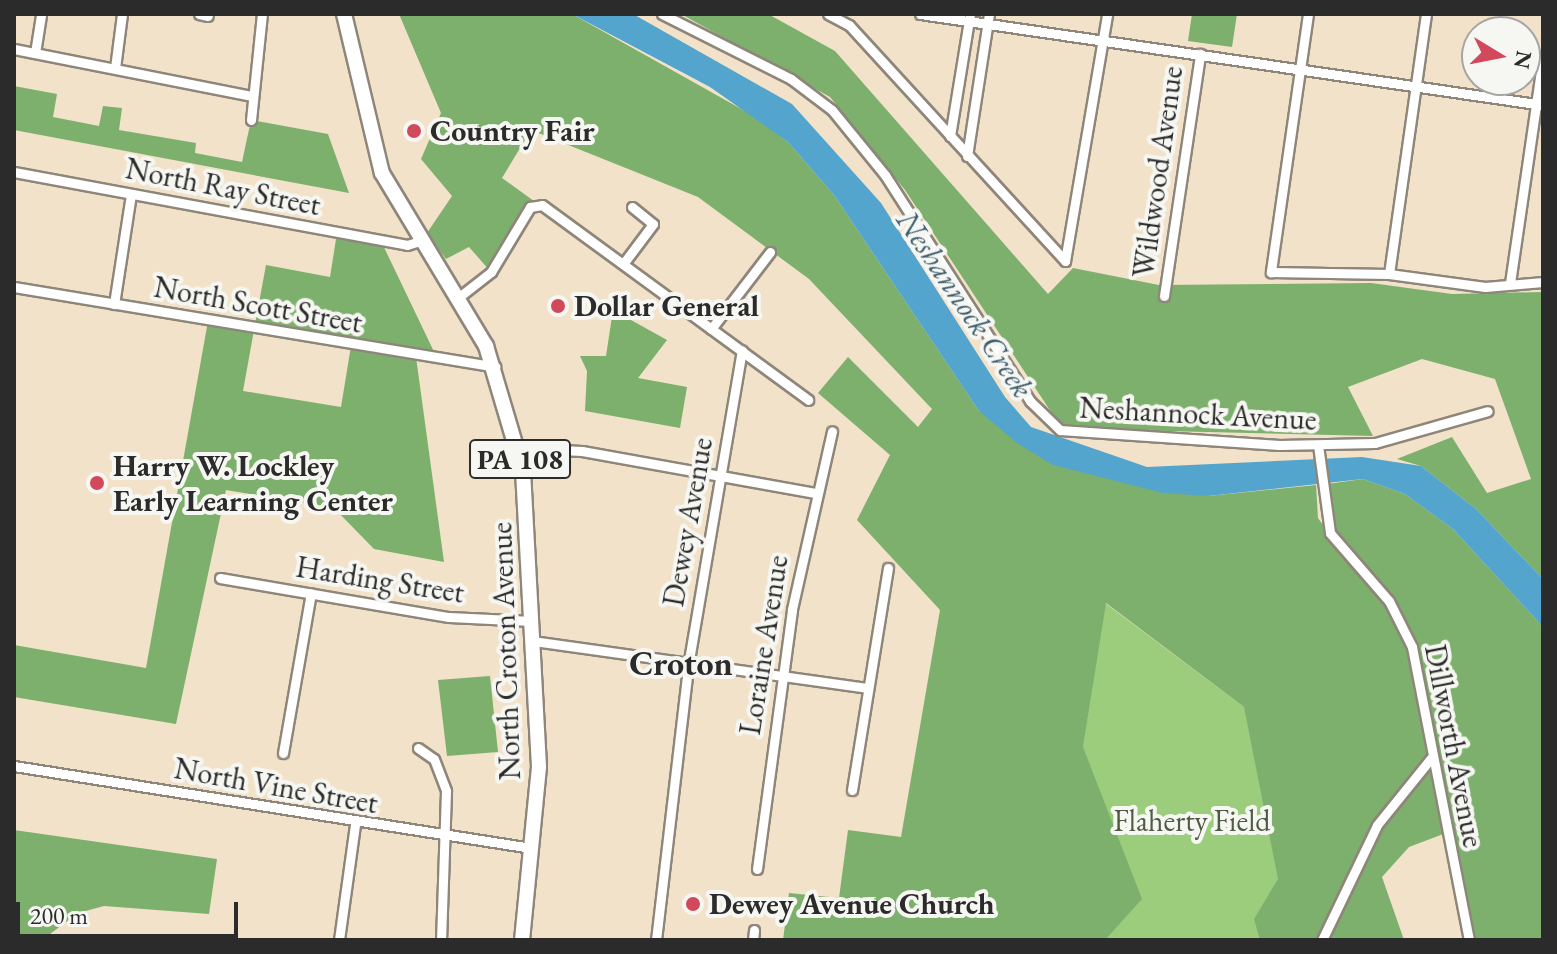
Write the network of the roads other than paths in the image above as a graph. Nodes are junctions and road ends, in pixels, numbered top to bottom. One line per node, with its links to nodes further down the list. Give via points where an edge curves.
1 (41, 14): 17 (street)
2 (122, 14): 20 (street)
3 (262, 14): 23 (street)
4 (344, 14): 31 (main road, North Croton Avenue / PA 108, via 382,173)
5 (662, 14): 48 (street, Neshannock Avenue, via 791,79 832,110 885,175 1030,401 1054,427 1088,436)
6 (828, 14): 14 (street)
7 (851, 14): 14 (street)
8 (920, 14): 12 (street)
9 (1107, 14): 15 (street)
10 (1308, 14): 21 (street)
11 (1426, 14): 22 (street)
12 (969, 18): 13 (street); 26 (street)
13 (988, 19): 15 (street); 27 (street)
14 (849, 25): 26 (street)
15 (1103, 41): 18 (street); 27 (street, via 1067,261)
16 (14, 49): 17 (street)
17 (35, 53): 20 (street)
18 (1200, 54): 21 (street); 38 (street, Wildwood Avenue)
19 (1543, 56): 24 (street)
20 (115, 68): 23 (street)
21 (1300, 70): 22 (street); 34 (street, via 1271,272)
22 (1415, 87): 24 (street); 34 (street)
23 (252, 96): 25 (street)
24 (1540, 104): 36 (street)
25 (251, 120)
26 (950, 136): 27 (street)
27 (967, 156)
28 (14, 172): 29 (street, North Ray Street)
29 (131, 194): 31 (street, North Ray Street, via 407,245); 40 (street)
30 (632, 207): 33 (street, via 653,224)
31 (423, 240): 39 (main road, North Croton Avenue / PA 108)
32 (770, 252): 41 (street)
33 (623, 264): 39 (street, via 542,205 522,219 491,272); 41 (street)
34 (1389, 274): 36 (street)
35 (1543, 282): 36 (street)
36 (1510, 283)
37 (14, 287): 40 (street, North Scott Street)
38 (1164, 296)
39 (459, 297): 43 (main road, North Croton Avenue / PA 108)
40 (114, 304): 43 (street, North Scott Street)
41 (711, 329): 42 (street)
42 (742, 351): 44 (street); 49 (street, Dewey Avenue)
43 (495, 367): 47 (main road, North Croton Avenue / PA 108)
44 (808, 400)
45 (1488, 411): 48 (street, Neshannock Avenue, via 1406,438)
46 (832, 431): 50 (street, Loraine Avenue)
47 (517, 448): 49 (street); 54 (main road, North Croton Avenue / PA 108)
48 (1318, 448): 61 (street, Dillworth Avenue, via 1324,516 1342,553 1377,586 1405,629)
49 (719, 475): 50 (street); 56 (street, Dewey Avenue)
50 (815, 493): 57 (street, Loraine Avenue)
51 (888, 568): 58 (street)
52 (220, 578): 53 (street, Harding Street)
53 (311, 593): 54 (street, Harding Street, via 449,617); 60 (street)
54 (532, 621): 55 (main road, North Croton Avenue / PA 108)
55 (533, 641): 56 (street); 66 (main road, North Croton Avenue / PA 108, via 539,767)
56 (689, 660): 57 (street); 71 (street, Dewey Avenue)
57 (783, 674): 58 (street); 67 (street, Loraine Avenue)
58 (868, 688): 63 (street)
59 (418, 748): 65 (street, via 444,780)
60 (283, 753)
61 (1431, 758): 72 (street, via 1377,825); 73 (street, Dillworth Avenue)
62 (14, 766): 64 (street, North Vine Street)
63 (852, 790)
64 (355, 824): 65 (street, North Vine Street); 68 (street)
65 (448, 838): 66 (street, North Vine Street); 69 (street)
66 (531, 848): 70 (main road, North Croton Avenue / PA 108)
67 (757, 869)
68 (339, 940)
69 (441, 940)
70 (522, 940)
71 (656, 940)
72 (1322, 940)
73 (1469, 940)

